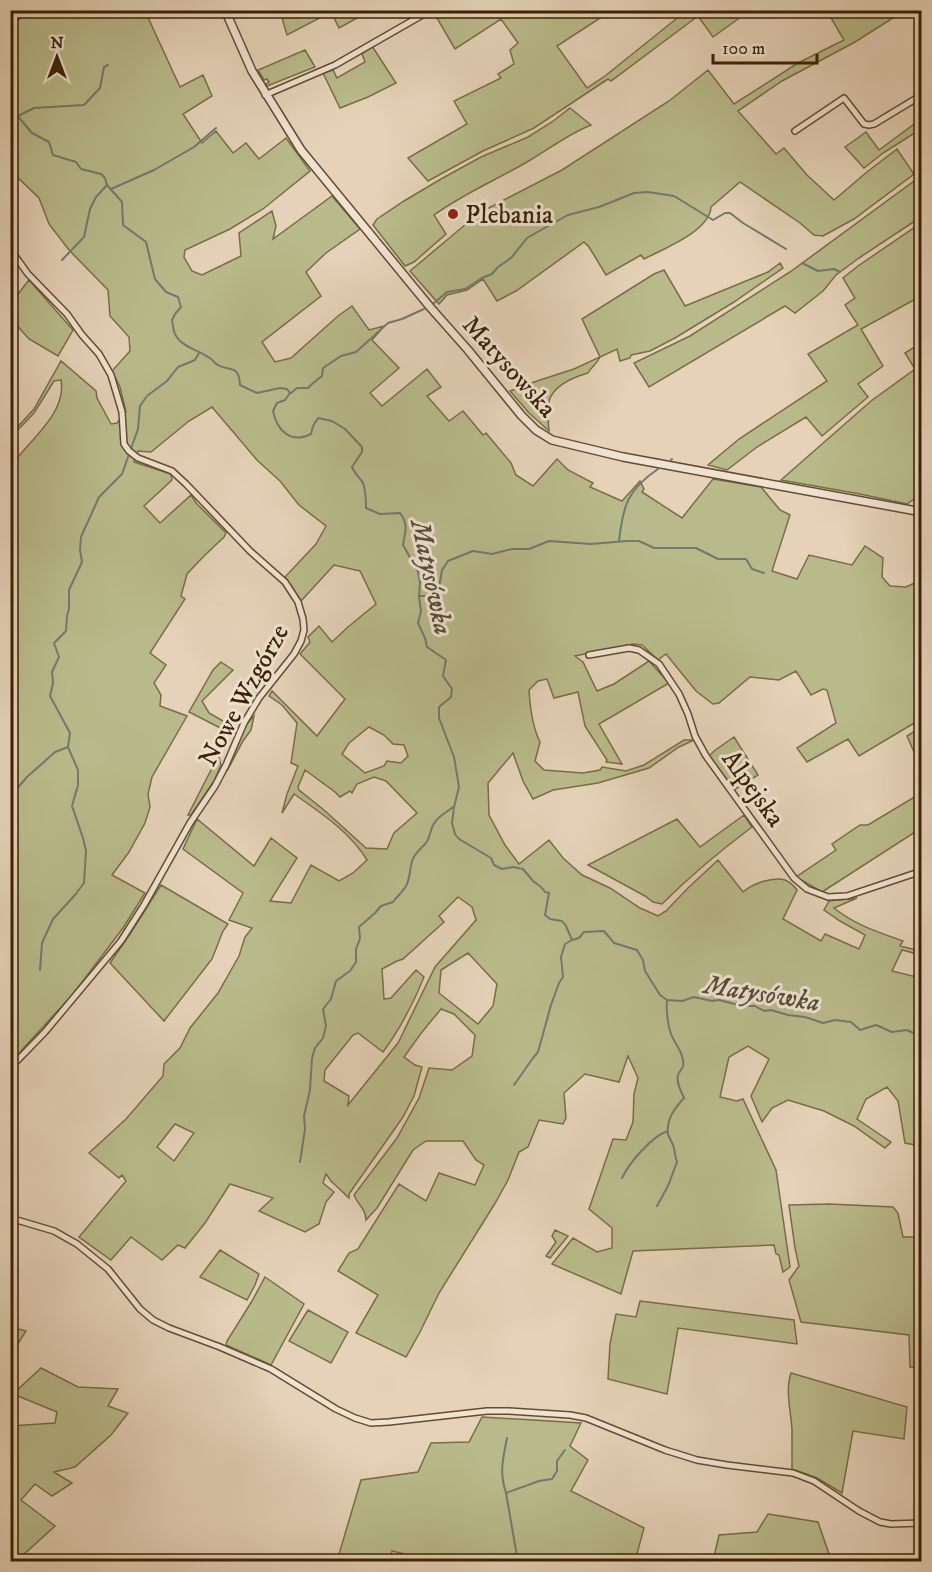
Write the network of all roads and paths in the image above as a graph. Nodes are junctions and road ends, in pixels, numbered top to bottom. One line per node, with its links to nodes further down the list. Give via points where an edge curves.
1 (24, 10): 4 (street)
2 (225, 10): 5 (street, Matysowska)
3 (431, 10): 5 (street, via 335,65)
4 (10, 22)
5 (265, 95): 9 (street, Matysowska, via 305,156 521,415 543,435 623,457)
6 (921, 95): 7 (street, via 869,125 844,98)
7 (795, 131)
8 (10, 249): 12 (street, Nowe Wzgórze, via 99,354 111,375 122,412 124,444 129,452 172,471 285,582 298,602 304,630 294,654 244,723 215,786 121,941)
9 (921, 512)
10 (589, 655): 11 (street, Alpejska, via 629,648 659,664 680,694 706,756 794,878 807,889 828,897 847,896)
11 (921, 871)
12 (10, 1068)
13 (10, 1218): 14 (street, via 54,1231 77,1244 108,1269 153,1320 271,1369 355,1418 380,1423 487,1411 570,1415 696,1460 793,1473 814,1481 880,1522)
14 (921, 1523)

